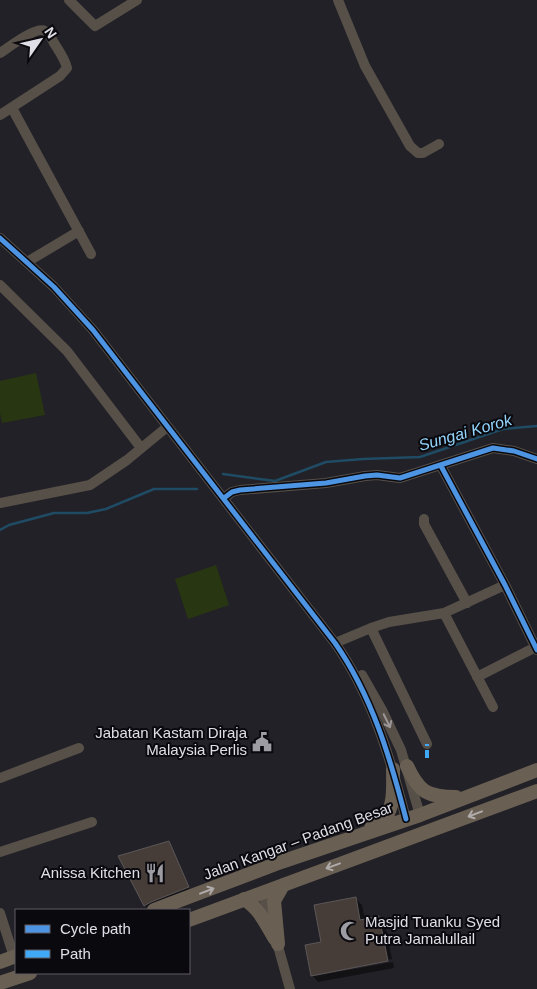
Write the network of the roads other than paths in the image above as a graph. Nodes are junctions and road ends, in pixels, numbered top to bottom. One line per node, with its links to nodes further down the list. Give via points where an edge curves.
1 (69, 0): 2 (street, via 95,26)
2 (137, 0)
3 (338, 0): 7 (street, via 365,66 410,146 423,153)
4 (0, 53): 5 (street, via 29,34 42,30 51,38 66,65 60,76)
5 (12, 108): 6 (street); 8 (street)
6 (0, 115)
7 (439, 144)
8 (79, 231): 10 (street); 11 (street)
9 (0, 238): 11 (street)
10 (91, 254)
11 (27, 262): 13 (street, via 67,300)
12 (0, 285): 14 (street, via 67,351)
13 (168, 427): 14 (street); 17 (street)
14 (141, 448): 18 (street, via 90,485)
15 (537, 459): 16 (street, via 493,448)
16 (441, 466): 17 (street, via 400,478 377,475 240,490); 20 (street)
17 (224, 498): 24 (street)
18 (0, 503)
19 (424, 519): 21 (street)
20 (505, 585): 21 (street); 25 (street)
21 (467, 603): 22 (street)
22 (444, 613): 23 (street); 27 (street)
23 (371, 628): 24 (street); 29 (street)
24 (336, 643): 26 (street)
25 (534, 650): 27 (street)
26 (351, 667): 31 (street, one-way to 31, via 362,676 382,710); 32 (street, via 379,727)
27 (477, 677): 28 (street)
28 (493, 706)
29 (427, 744)
30 (79, 748): 35 (street)
31 (407, 766): 37 (highway, via 416,784 429,795); 39 (street)
32 (393, 769): 39 (street); 42 (highway, via 389,810)
33 (537, 770): 37 (highway, Jalan Kangar – Padang Besar)
34 (537, 777): 38 (highway, via 498,793 501,800)
35 (0, 778)
36 (537, 791): 38 (highway)
37 (466, 797): 39 (highway, Jalan Kangar – Padang Besar)
38 (513, 799): 41 (highway, one-way to 41)
39 (413, 819): 41 (highway, via 424,829); 42 (highway, Jalan Kangar – Padang Besar); 43 (highway)
40 (92, 822): 44 (street)
41 (435, 829): 43 (highway)
42 (365, 833): 45 (highway, Jalan Kangar – Padang Besar)
43 (398, 843): 47 (highway, one-way to 47)
44 (0, 852)
45 (281, 862): 46 (highway, Jalan Kangar – Padang Besar); 48 (highway, via 270,874)
46 (227, 883): 48 (highway, via 254,887); 50 (highway, Jalan Kangar – Padang Besar, one-way to 46)
47 (283, 885): 48 (highway); 55 (highway, via 274,901)
48 (262, 893): 49 (highway); 55 (street)
49 (244, 899): 53 (highway); 55 (highway, via 261,914)
50 (182, 906): 51 (highway, Jalan Kangar – Padang Besar)
51 (161, 909)
52 (0, 913): 54 (street)
53 (190, 920)
54 (4, 941): 56 (street)
55 (278, 944): 60 (street)
56 (15, 957): 57 (highway)
57 (0, 962)
58 (27, 974): 59 (highway)
59 (0, 983)
60 (290, 989)

